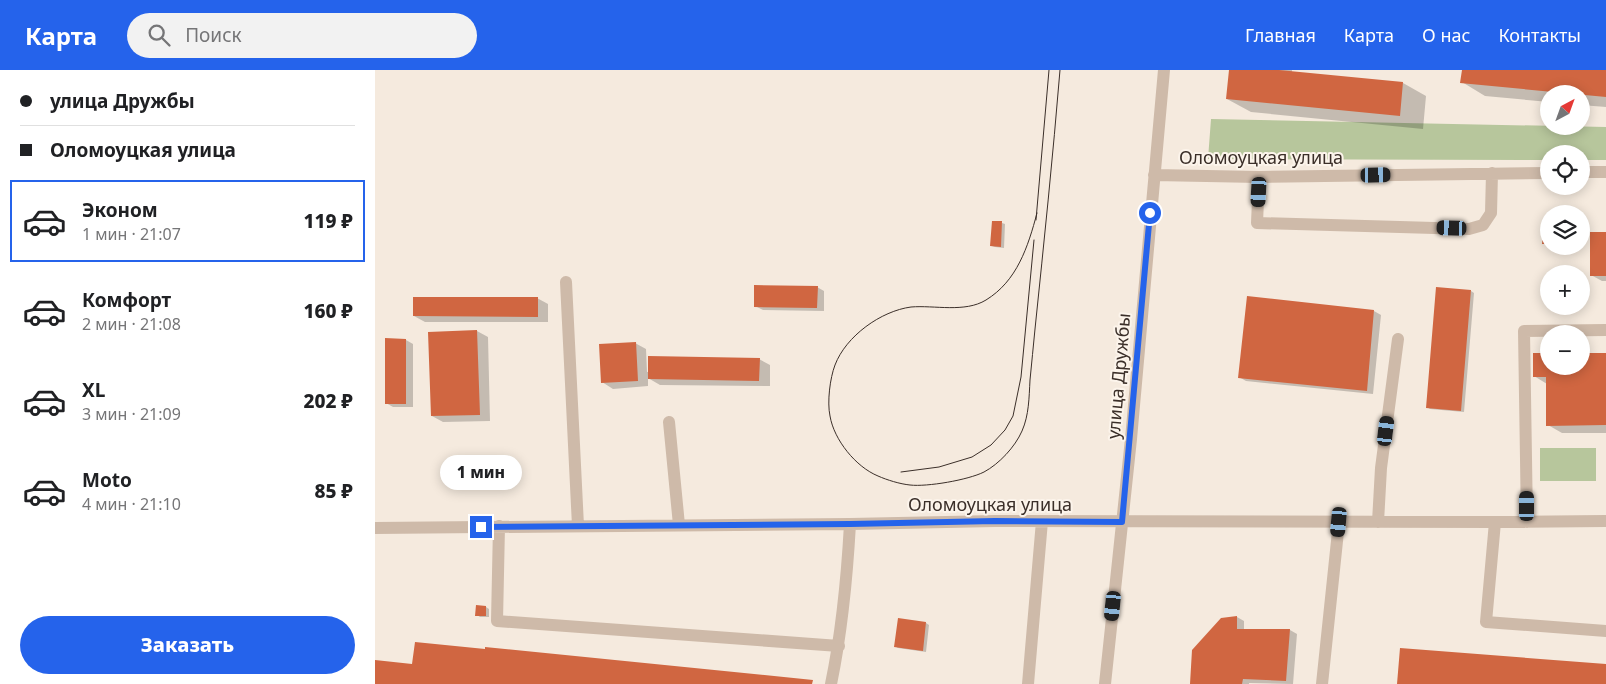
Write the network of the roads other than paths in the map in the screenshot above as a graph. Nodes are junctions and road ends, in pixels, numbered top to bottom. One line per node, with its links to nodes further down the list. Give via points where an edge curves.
1 (1164, 70): 6 (street, улица Дружбы)
2 (1492, 172): 3 (street, Оломоуцкая улица); 7 (street, Оломоуцкая улица); 7 (street, via 1491,213 1483,225 1469,229 1257,223)
3 (1540, 172)
4 (1590, 172): 5 (street)
5 (1606, 172)
6 (1153, 175): 7 (street, Оломоуцкая улица); 14 (street, улица Дружбы)
7 (1259, 177)
8 (566, 282): 22 (street)
9 (1606, 330): 18 (street, via 1524,331)
10 (1398, 339): 16 (street, via 1381,468)
11 (669, 422): 20 (street)
12 (1606, 521): 18 (street, Оломоуцкая улица)
13 (1042, 522): 14 (street, Оломоуцкая улица); 19 (street, Оломоуцкая улица); 27 (street)
14 (1122, 522): 15 (street, Оломоуцкая улица); 28 (street, улица Дружбы)
15 (1339, 522): 16 (street, Оломоуцкая улица); 29 (street)
16 (1378, 522): 17 (street, Оломоуцкая улица)
17 (1495, 522): 18 (street, Оломоуцкая улица); 24 (street, via 1486,622)
18 (1527, 522)
19 (850, 524): 20 (street, Оломоуцкая улица); 25 (street)
20 (679, 525): 22 (street, Оломоуцкая улица)
21 (499, 526): 22 (street, Оломоуцкая улица); 23 (street, Оломоуцкая улица); 25 (street, via 497,621)
22 (578, 526)
23 (375, 528)
24 (1606, 631)
25 (839, 646): 26 (street)
26 (831, 684)
27 (1028, 684)
28 (1105, 684)
29 (1322, 684)

